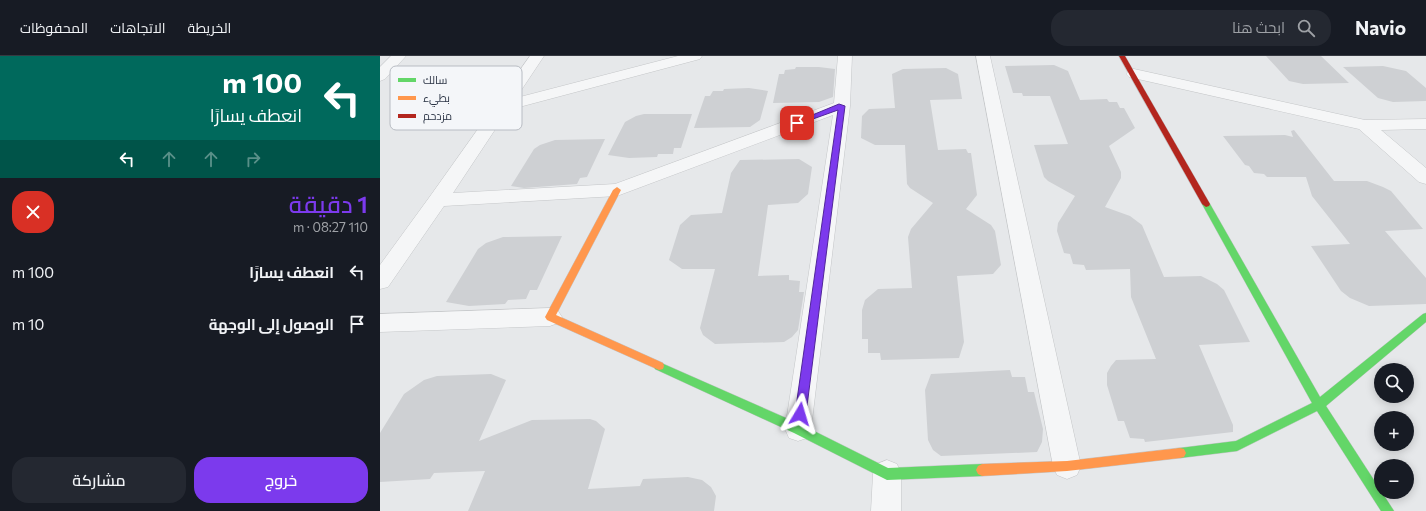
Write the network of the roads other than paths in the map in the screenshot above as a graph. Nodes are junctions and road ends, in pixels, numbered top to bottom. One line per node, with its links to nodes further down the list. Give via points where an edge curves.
1 (399, 56): 8 (street)
2 (537, 56): 9 (street)
3 (695, 56): 10 (street)
4 (845, 56): 11 (street)
5 (983, 56): 24 (street)
6 (1122, 56): 7 (street)
7 (1134, 74): 13 (street); 22 (street)
8 (380, 76)
9 (522, 77)
10 (522, 101)
11 (842, 106): 16 (street); 23 (street)
12 (1426, 124): 13 (street)
13 (1365, 125): 15 (street)
14 (486, 130): 17 (street)
15 (1426, 178)
16 (617, 190): 17 (street); 19 (street)
17 (438, 200): 18 (street)
18 (380, 281)
19 (550, 317): 21 (street); 23 (street)
20 (1426, 317): 22 (street)
21 (380, 323)
22 (1319, 405): 24 (street, via 1237,446); 27 (street)
23 (798, 429): 25 (street)
24 (1067, 466): 25 (street)
25 (887, 474): 26 (street)
26 (886, 511)
27 (1388, 511)

